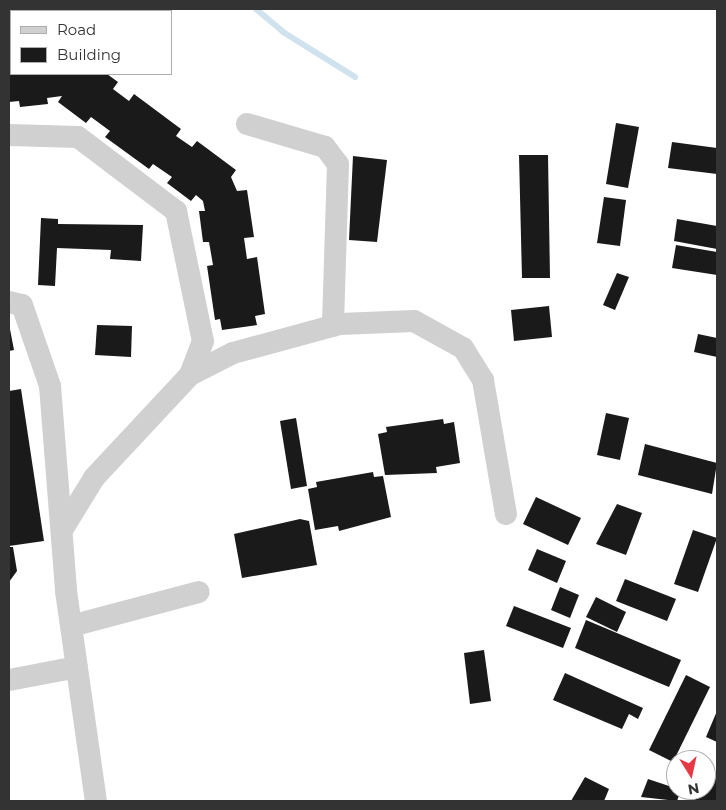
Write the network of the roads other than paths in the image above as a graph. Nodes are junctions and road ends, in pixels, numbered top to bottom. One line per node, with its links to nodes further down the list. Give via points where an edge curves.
1 (247, 124): 4 (street, via 325,147 338,164)
2 (9, 136): 5 (street, via 78,137 176,211 203,341)
3 (9, 302): 7 (street, via 22,305 50,386)
4 (333, 326): 5 (street, via 234,353); 6 (street, via 414,321 463,348 483,380)
5 (190, 376): 7 (street, via 94,478)
6 (506, 514)
7 (62, 530): 9 (street)
8 (199, 592): 9 (street)
9 (71, 626): 10 (street)
10 (77, 668): 11 (street); 12 (street)
11 (9, 680)
12 (96, 801)

